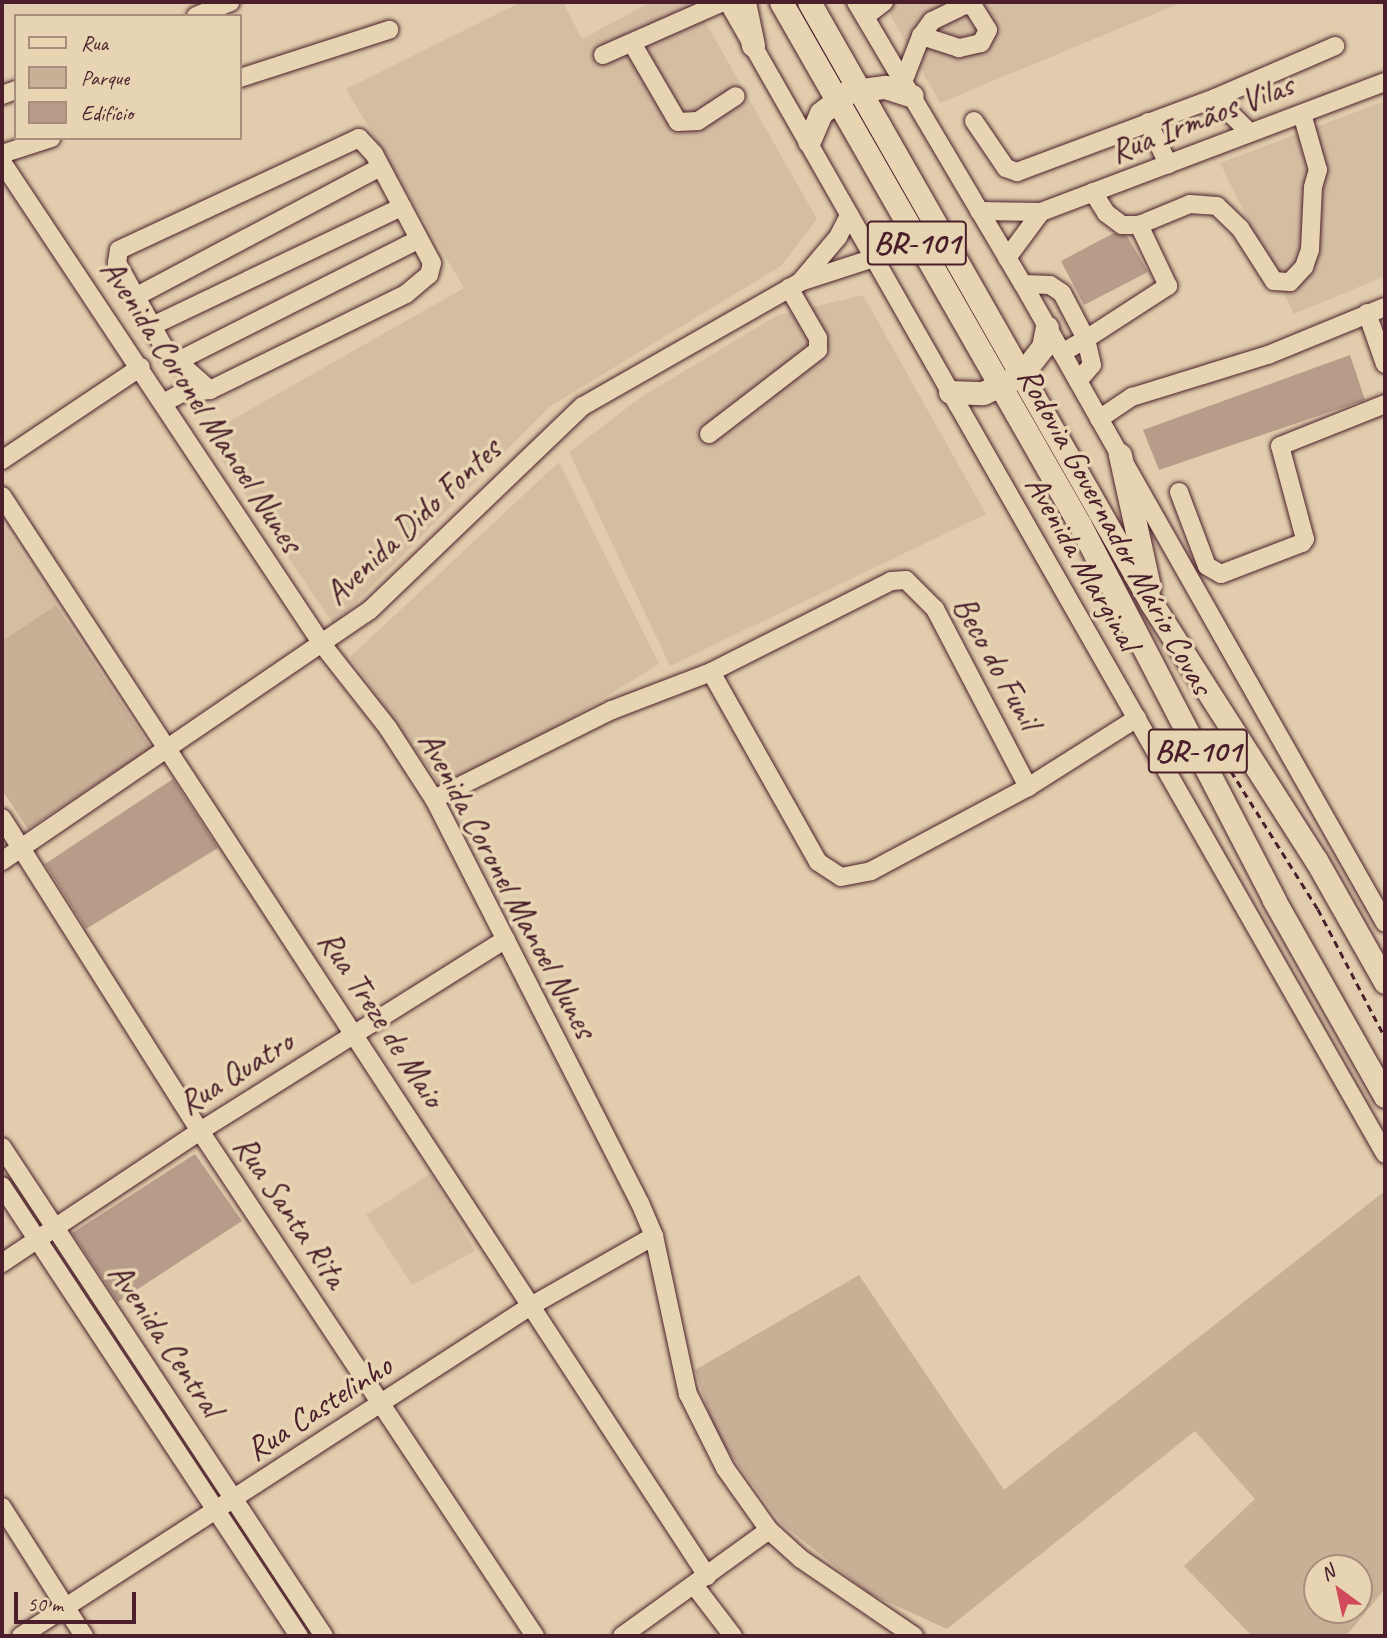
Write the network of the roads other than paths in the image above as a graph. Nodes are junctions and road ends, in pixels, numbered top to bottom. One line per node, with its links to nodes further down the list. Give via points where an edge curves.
1 (230, 2): 8 (street)
2 (725, 2): 11 (street); 12 (street, Avenida Marginal)
3 (744, 2): 12 (main road)
4 (780, 2): 21 (main road, Rodovia Governador Mário Covas / BR-101)
5 (809, 2): 17 (main road, Rodovia Governador Mário Covas / BR-101)
6 (884, 2): 7 (street)
7 (861, 9): 18 (street)
8 (201, 14)
9 (389, 30): 15 (street)
10 (920, 36): 18 (street)
11 (632, 43): 14 (street); 19 (street, via 678,122 698,121)
12 (753, 45): 27 (street, Avenida Marginal)
13 (1335, 46): 20 (street)
14 (603, 55)
15 (242, 77)
16 (1385, 82): 22 (street, Rua Irmãos Vilas)
17 (859, 88): 18 (main road); 21 (main road); 53 (main road, Rodovia Governador Mário Covas / BR-101)
18 (908, 89): 34 (street)
19 (736, 96)
20 (1215, 98): 24 (street); 25 (street)
21 (836, 99): 27 (main road, via 821,113); 55 (main road, Rodovia Governador Mário Covas / BR-101)
22 (1302, 114): 25 (street, Rua Irmãos Vilas); 37 (street, via 1318,170 1310,250 1296,278 1284,284 1274,281 1240,229 1217,206 1190,204)
23 (974, 121): 24 (street, via 1006,168 1017,172)
24 (1148, 122): 30 (street)
25 (1250, 133): 30 (street, Rua Irmãos Vilas)
26 (45, 140): 28 (street)
27 (809, 141): 36 (street, Avenida Marginal)
28 (2, 154)
29 (2, 162): 52 (street, Avenida Coronel Manoel Nunes)
30 (1168, 164): 32 (street, Rua Irmãos Vilas)
31 (381, 167): 33 (street); 43 (street); 43 (street, via 365,142 351,140 129,243 120,250 117,263)
32 (1093, 192): 35 (street, Rua Irmãos Vilas); 37 (street, via 1115,221)
33 (402, 207): 38 (street); 46 (street)
34 (979, 211): 35 (street, Rua Irmãos Vilas); 40 (street)
35 (1041, 212): 40 (street)
36 (849, 215): 39 (street, Avenida Marginal); 42 (street, Avenida Dido Fontes, via 834,243)
37 (1139, 225): 48 (street, via 1168,286)
38 (419, 239): 50 (street); 56 (street, via 432,263 423,282)
39 (877, 257): 42 (street, Avenida Dido Fontes); 57 (street, Avenida Marginal)
40 (1007, 258): 41 (street)
41 (1023, 284): 47 (street); 48 (street, via 1050,285 1062,293)
42 (794, 285): 61 (street, via 818,338 818,350); 67 (street, Avenida Dido Fontes, via 583,406 403,581)
43 (135, 297): 46 (street)
44 (1385, 307): 45 (street)
45 (1367, 313): 51 (street); 60 (street, via 1268,355 1132,397)
46 (152, 326): 50 (street)
47 (1047, 327): 49 (street); 53 (main road, via 1043,347)
48 (1086, 339): 49 (street); 54 (street, via 1092,365)
49 (1062, 353): 54 (street)
50 (176, 362): 56 (street)
51 (1385, 363)
52 (141, 367): 58 (street, Avenida Coronel Manoel Nunes); 63 (street)
53 (1021, 375): 55 (main road); 66 (main road, Rodovia Governador Mário Covas / BR-101)
54 (1078, 382): 60 (street)
55 (998, 387): 57 (main road, via 983,393); 80 (main road, Rodovia Governador Mário Covas / BR-101, via 1080,525 1274,900)
56 (210, 390): 58 (street, via 182,393)
57 (950, 392): 69 (street, Avenida Marginal)
58 (165, 402): 67 (street, Avenida Coronel Manoel Nunes)
59 (1385, 404): 64 (street, via 1280,446 1305,539 1302,543 1221,574 1207,566)
60 (1099, 419): 62 (street)
61 (709, 434)
62 (1120, 455): 66 (main road); 76 (street)
63 (2, 460)
64 (1179, 492)
65 (2, 496): 70 (street, Rua Treze de Maio)
66 (1152, 604): 78 (main road, Rodovia Governador Mário Covas / BR-101, via 1310,850)
67 (322, 644): 70 (street, Avenida Dido Fontes); 72 (street, Avenida Coronel Manoel Nunes, via 388,729)
68 (711, 672): 71 (street, Beco do Funil, via 818,862 841,877 871,871); 71 (street, Beco do Funil, via 891,582 906,580 935,609); 72 (street, Beco do Funil, via 612,710)
69 (1137, 718): 71 (street, Beco do Funil); 83 (street, Avenida Marginal)
70 (169, 750): 74 (street, Avenida Dido Fontes); 79 (street, Rua Treze de Maio)
71 (1028, 787)
72 (434, 799): 77 (street, Avenida Coronel Manoel Nunes)
73 (2, 818): 74 (street, Rua Santa Rita)
74 (22, 848): 75 (street, Avenida Dido Fontes); 81 (street, Rua Santa Rita)
75 (2, 861)
76 (1385, 923)
77 (506, 939): 79 (street, Rua Quatro); 86 (street, Avenida Coronel Manoel Nunes)
78 (1385, 982)
79 (355, 1033): 81 (street, Rua Quatro); 89 (street, Rua Treze de Maio)
80 (1385, 1096)
81 (200, 1131): 85 (street, Rua Quatro); 90 (street, Rua Santa Rita)
82 (2, 1147): 85 (street, Avenida Central)
83 (1385, 1154)
84 (2, 1186): 87 (street, Avenida Central)
85 (55, 1229): 87 (street, Rua Quatro); 91 (street, Avenida Central)
86 (654, 1236): 89 (street, Rua Castelinho); 94 (street, Avenida Coronel Manoel Nunes, via 681,1367 697,1420)
87 (37, 1240): 88 (street, Rua Quatro); 93 (street, Avenida Central)
88 (2, 1263)
89 (529, 1307): 90 (street, Rua Castelinho); 95 (street, Rua Treze de Maio)
90 (382, 1402): 91 (street, Rua Castelinho); 101 (street, Rua Santa Rita)
91 (236, 1497): 93 (street, Rua Castelinho); 100 (street, Avenida Central)
92 (2, 1507): 96 (street)
93 (216, 1510): 96 (street, Rua Castelinho); 99 (street, Avenida Central)
94 (769, 1530): 95 (street); 104 (street, Avenida Coronel Manoel Nunes, via 802,1559)
95 (701, 1581): 102 (street); 103 (street, Rua Treze de Maio)
96 (65, 1608): 97 (street, Rua Castelinho); 98 (street)
97 (21, 1636)
98 (84, 1636)
99 (299, 1636)
100 (324, 1636)
101 (535, 1636)
102 (622, 1636)
103 (733, 1636)
104 (914, 1636)

